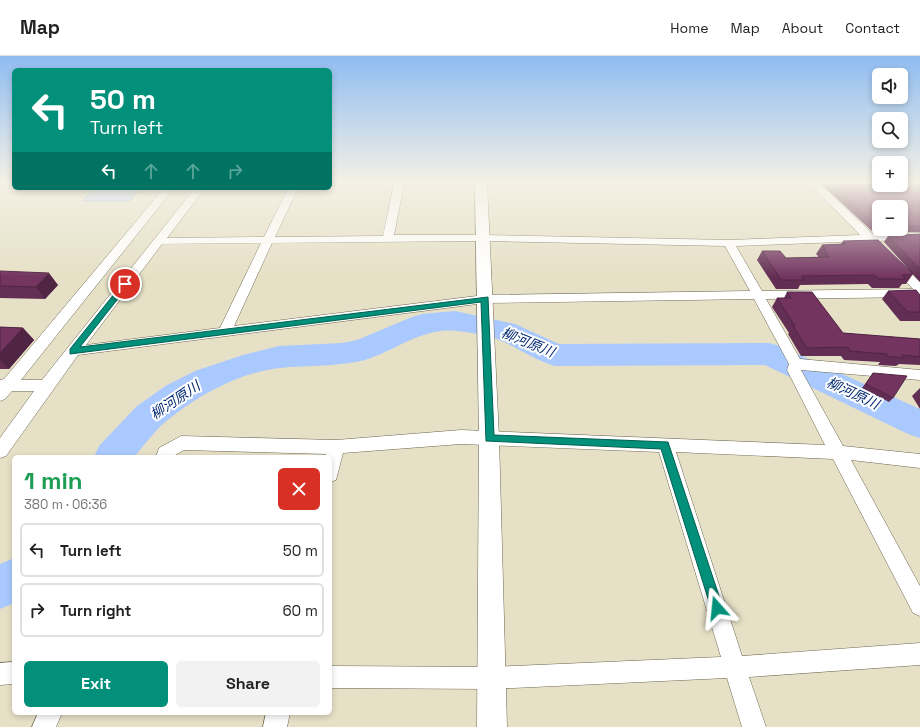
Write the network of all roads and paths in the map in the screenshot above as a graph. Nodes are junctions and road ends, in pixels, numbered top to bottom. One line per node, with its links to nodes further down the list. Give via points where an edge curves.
1 (147, 214): 23 (street)
2 (180, 214): 12 (street)
3 (280, 214): 11 (street)
4 (393, 214): 9 (street)
5 (482, 214): 10 (street)
6 (845, 214): 8 (street)
7 (920, 236): 8 (street)
8 (869, 237): 13 (street); 14 (street)
9 (388, 238): 10 (street); 11 (street)
10 (483, 238): 13 (street); 17 (street)
11 (268, 240): 12 (street); 18 (street)
12 (160, 241): 19 (street)
13 (729, 243): 16 (street)
14 (920, 289)
15 (920, 293): 16 (street)
16 (757, 296): 17 (street); 20 (street)
17 (486, 315): 18 (street); 24 (street)
18 (225, 331): 19 (street)
19 (72, 351): 22 (street)
20 (795, 367): 21 (street); 28 (street)
21 (920, 375)
22 (46, 386): 23 (street); 27 (street)
23 (3, 388)
24 (489, 438): 25 (street); 26 (street); 38 (street)
25 (665, 445): 28 (street); 34 (street)
26 (336, 447): 29 (street, via 181,443); 31 (street)
27 (0, 451)
28 (838, 452): 30 (street); 32 (street)
29 (164, 455)
30 (920, 461)
31 (332, 466)
32 (920, 606)
33 (920, 654): 34 (street)
34 (736, 667): 38 (street); 44 (street)
35 (12, 673): 36 (street)
36 (0, 674)
37 (332, 677): 38 (street)
38 (491, 678): 43 (street)
39 (49, 715): 41 (street)
40 (278, 715): 42 (street)
41 (44, 727)
42 (275, 727)
43 (492, 727)
44 (754, 727)

